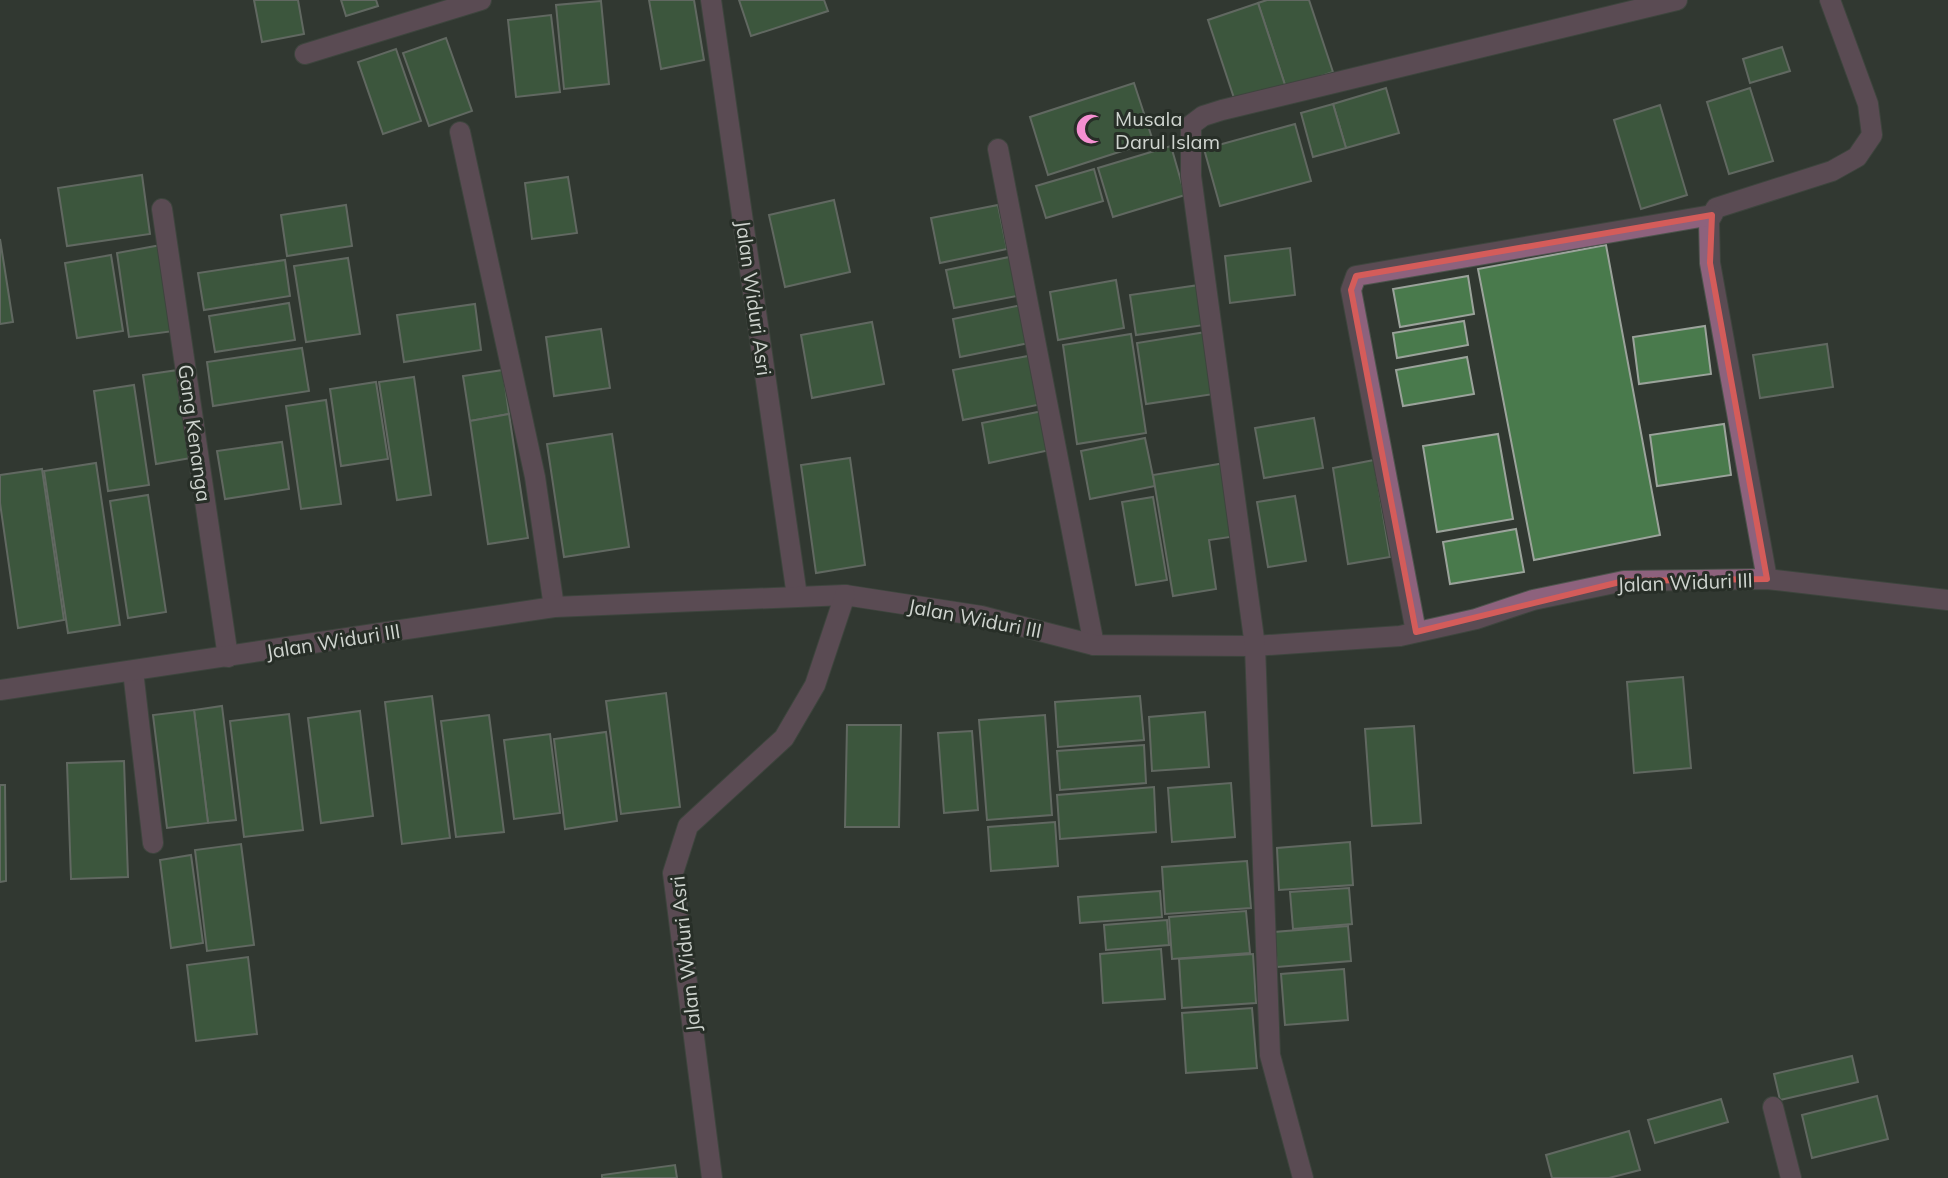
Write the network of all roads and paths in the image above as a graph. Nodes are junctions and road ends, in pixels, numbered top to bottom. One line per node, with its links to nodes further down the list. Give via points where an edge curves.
1 (481, 0): 5 (street)
2 (711, 0): 12 (street, Jalan Widuri Asri)
3 (1677, 0): 17 (street, via 1222,110 1191,125 1191,176)
4 (1830, 0): 9 (street, via 1868,104 1872,135 1857,157 1832,171 1716,208)
5 (305, 54)
6 (460, 132): 14 (street, via 535,477)
7 (998, 149): 16 (street)
8 (162, 209): 18 (street, Gang Kenanga)
9 (1712, 215): 10 (street, via 1710,263); 15 (street, via 1356,276 1351,290)
10 (1767, 579): 13 (street, Jalan Widuri III); 15 (street, Jalan Widuri III, via 1624,581)
11 (845, 595): 12 (street, Jalan Widuri III); 16 (street, Jalan Widuri III, via 981,616); 23 (street, Jalan Widuri Asri, via 815,685 784,738 688,826 673,873)
12 (797, 596): 14 (street, Jalan Widuri III)
13 (1948, 600)
14 (554, 607): 18 (street, Jalan Widuri III)
15 (1416, 632): 17 (street, Jalan Widuri III, via 1332,644)
16 (1094, 645): 17 (street, Jalan Widuri III)
17 (1255, 646): 24 (street, via 1270,1055)
18 (228, 657): 19 (street, Jalan Widuri III)
19 (133, 671): 20 (street, Jalan Widuri III); 21 (street)
20 (0, 690)
21 (153, 843)
22 (1773, 1107): 25 (street)
23 (712, 1178)
24 (1303, 1178)
25 (1791, 1178)

